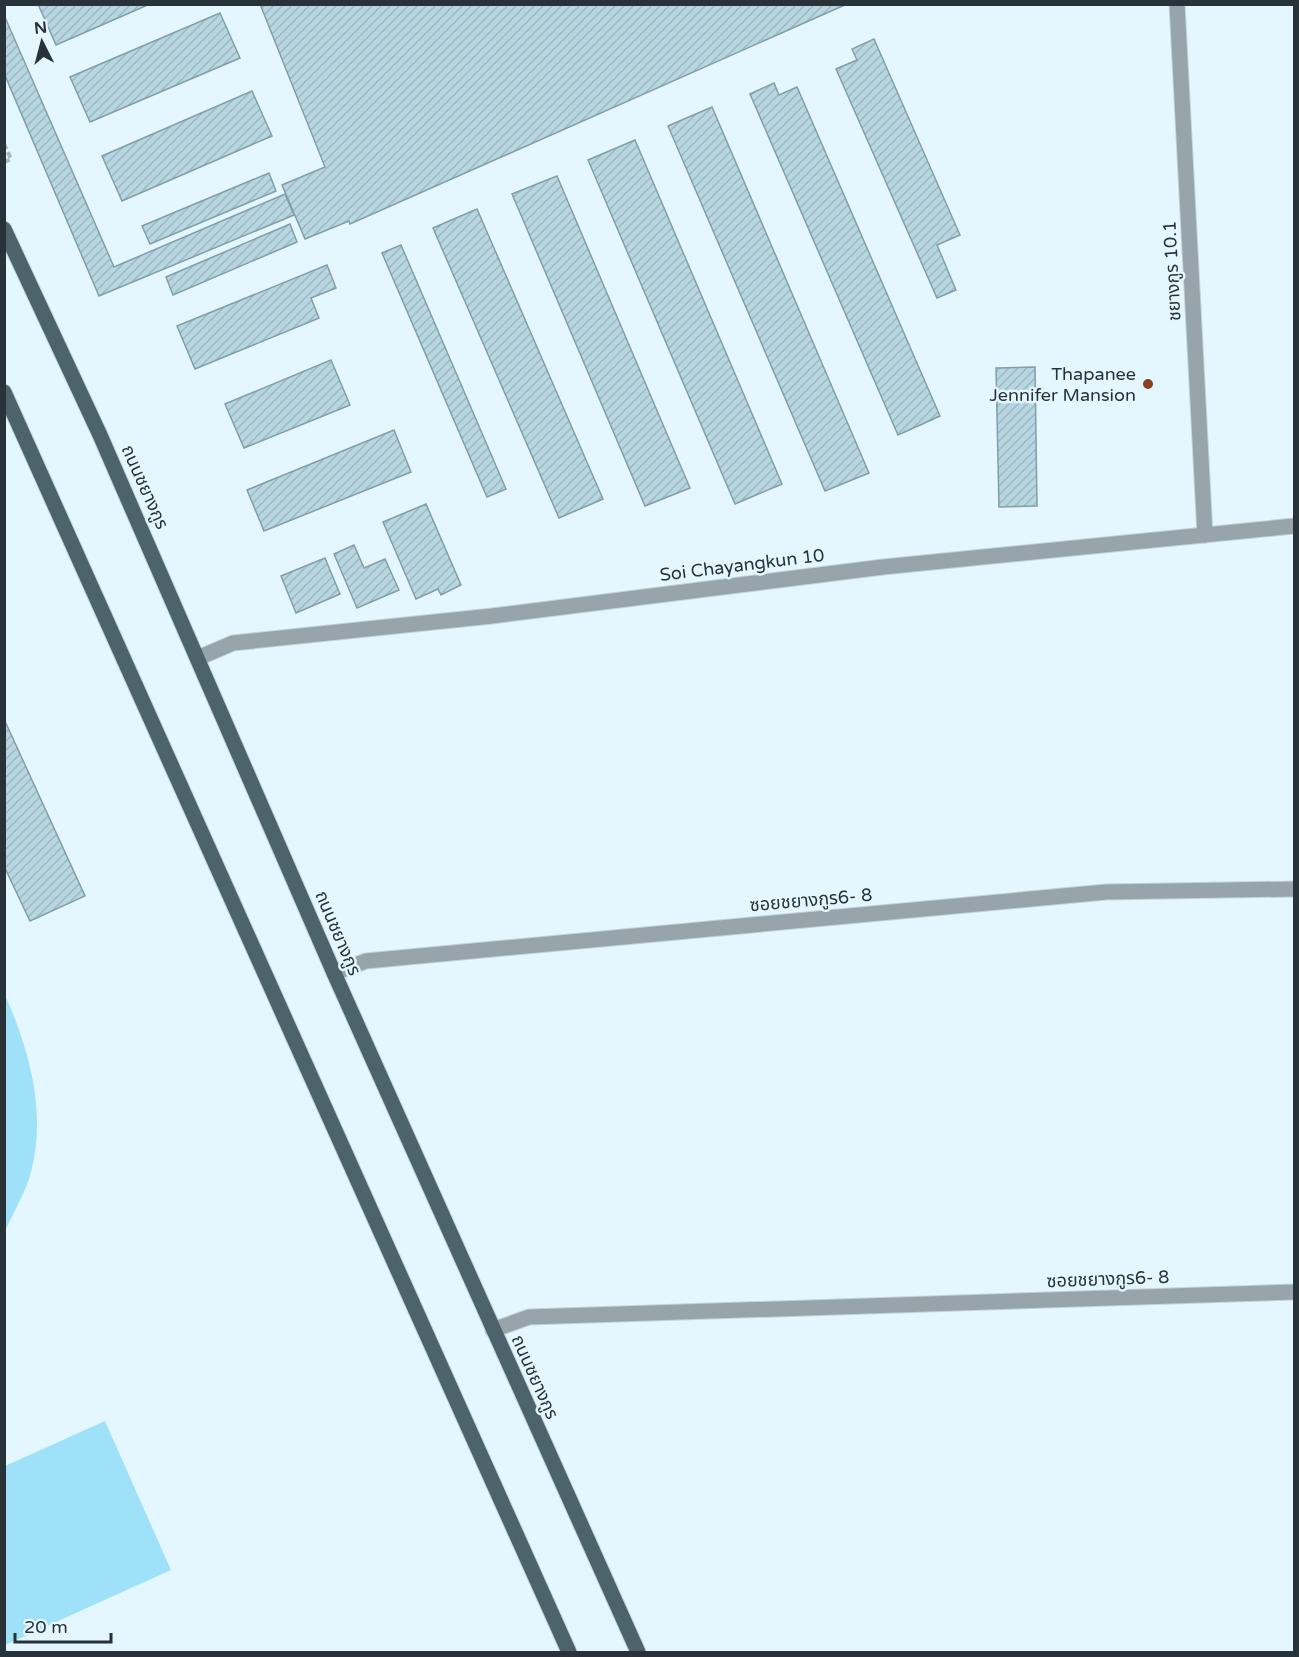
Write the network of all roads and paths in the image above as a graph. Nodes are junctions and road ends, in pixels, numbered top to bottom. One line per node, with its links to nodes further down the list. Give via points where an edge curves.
1 (1177, 4): 7 (street, ชยางกูร 10.1)
2 (4, 144): 3 (path, via 11,159)
3 (4, 162)
4 (6, 238): 8 (main road, ถนนชยางกูร, via 100,435)
5 (4, 392): 13 (main road)
6 (1294, 526): 7 (street, Soi Chayangkun 10)
7 (1205, 535): 8 (street, Soi Chayangkun 10, via 895,566 492,616 233,643)
8 (198, 658): 10 (main road, ถนนชยางกูร)
9 (1294, 889): 10 (street, ซอยชยางกูร6- 8, via 1106,891 366,961)
10 (334, 973): 12 (main road, ถนนชยางกูร)
11 (1294, 1292): 12 (street, ซอยชยางกูร6- 8, via 529,1317)
12 (493, 1330): 14 (main road, ถนนชยางกูร)
13 (568, 1653)
14 (638, 1653)

